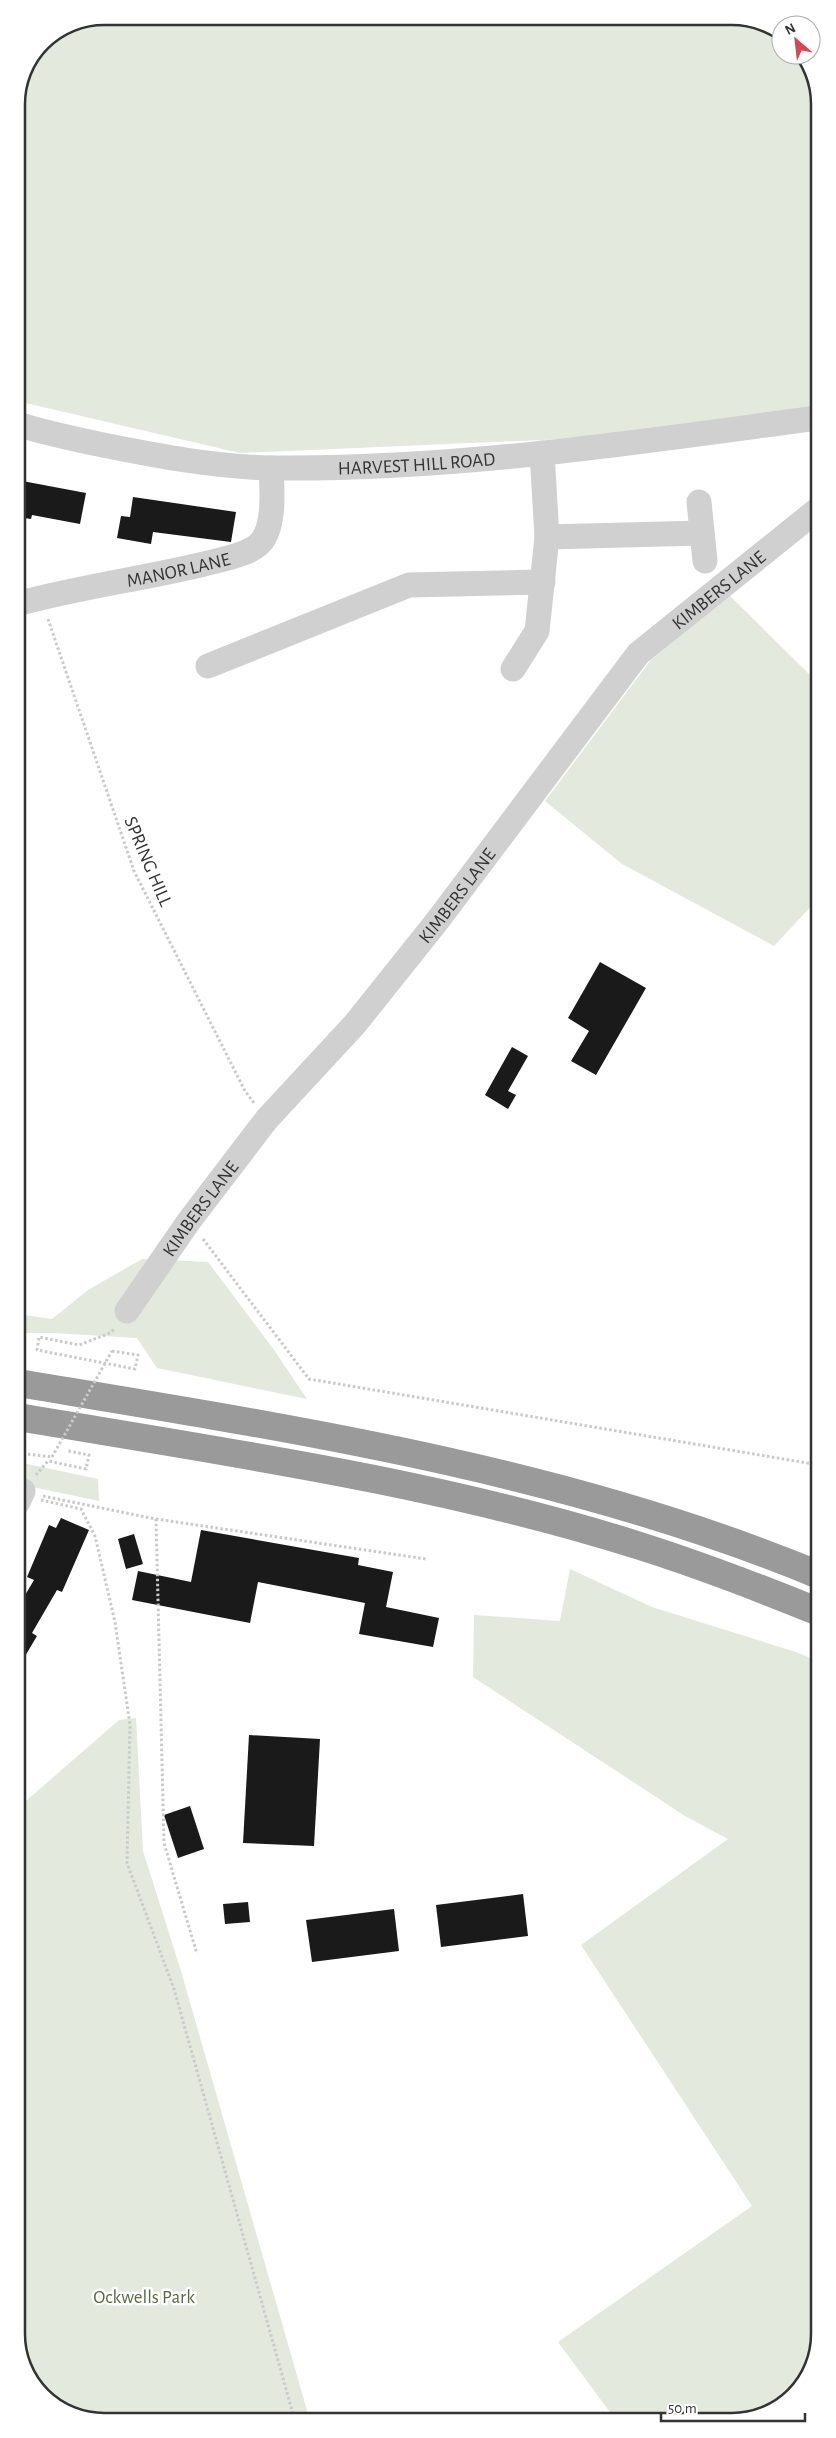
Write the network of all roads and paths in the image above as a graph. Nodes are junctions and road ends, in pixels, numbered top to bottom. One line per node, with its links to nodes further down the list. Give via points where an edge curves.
1 (811, 419): 3 (street, HARVEST HILL ROAD)
2 (25, 427): 4 (street, HARVEST HILL ROAD, via 143,453)
3 (542, 453): 4 (street, HARVEST HILL ROAD, via 404,464); 8 (street)
4 (271, 468): 11 (street, MANOR LANE, via 272,507 259,545 234,556 161,575)
5 (699, 502): 7 (street)
6 (811, 515): 15 (street, KIMBERS LANE, via 638,654 438,920 355,1024)
7 (702, 533): 8 (street); 9 (street)
8 (547, 537): 10 (street)
9 (706, 561)
10 (543, 582): 13 (street, via 409,585); 14 (street, via 537,631)
11 (41, 598): 12 (street, MANOR LANE); 15 (path, SPRING HILL, via 134,871 245,1091)
12 (25, 602)
13 (208, 666)
14 (513, 669)
15 (267, 1119): 16 (street, KIMBERS LANE)
16 (189, 1220): 17 (street, KIMBERS LANE); 26 (path, via 309,1379)
17 (127, 1311): 18 (path, bridge, via 110,1334 79,1345 39,1337 37,1350)
18 (105, 1363)
19 (105, 1363): 20 (path, bridge, via 135,1369 138,1355 112,1351)
20 (105, 1363)
21 (105, 1363): 25 (path, bridge, via 52,1457)
22 (25, 1384): 32 (highway, via 308,1432 510,1475 686,1526)
23 (25, 1418): 33 (highway, via 296,1465 493,1506 640,1546)
24 (54, 1448): 27 (path, via 89,1455 86,1469 48,1461)
25 (25, 1454)
26 (811, 1465)
27 (25, 1491)
28 (25, 1497): 30 (path)
29 (25, 1497): 35 (path, via 81,1509 96,1536 116,1622 130,1725 127,1863 174,1989)
30 (156, 1519): 31 (path); 34 (path, via 164,1843)
31 (426, 1559)
32 (811, 1572)
33 (811, 1609)
34 (197, 1954)
35 (293, 2413)

